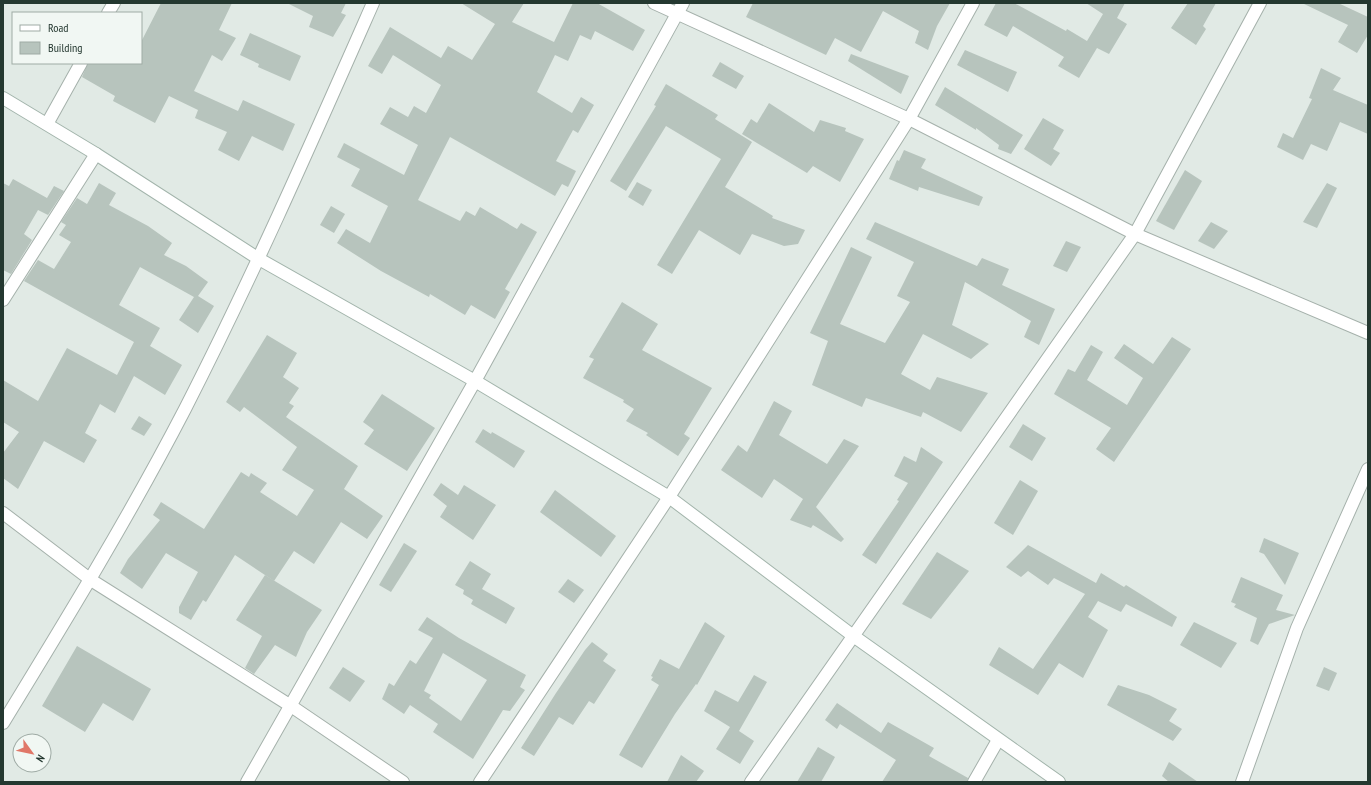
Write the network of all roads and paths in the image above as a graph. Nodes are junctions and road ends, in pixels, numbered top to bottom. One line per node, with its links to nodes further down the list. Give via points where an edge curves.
1 (114, 3): 7 (street)
2 (373, 3): 14 (street)
3 (654, 3): 6 (street)
4 (973, 3): 10 (street)
5 (1260, 3): 13 (street)
6 (680, 8): 10 (street); 17 (street)
7 (109, 12)
8 (80, 64): 11 (street)
9 (3, 98): 11 (street)
10 (910, 119): 13 (street); 19 (street)
11 (47, 124): 12 (street)
12 (96, 154): 14 (street); 15 (street)
13 (1135, 234): 16 (street); 22 (street)
14 (259, 259): 17 (street); 21 (street, via 184,410)
15 (3, 300)
16 (1368, 333)
17 (475, 381): 19 (street); 23 (street)
18 (1368, 469): 32 (street, via 1297,628)
19 (669, 497): 22 (street); 28 (street)
20 (3, 513): 21 (street)
21 (91, 580): 23 (street); 24 (street)
22 (852, 636): 25 (street); 29 (street)
23 (291, 706): 26 (street); 27 (street)
24 (3, 723)
25 (998, 740): 30 (street); 31 (street)
26 (247, 782)
27 (403, 782)
28 (480, 782)
29 (751, 782)
30 (974, 782)
31 (1059, 782)
32 (1242, 782)

